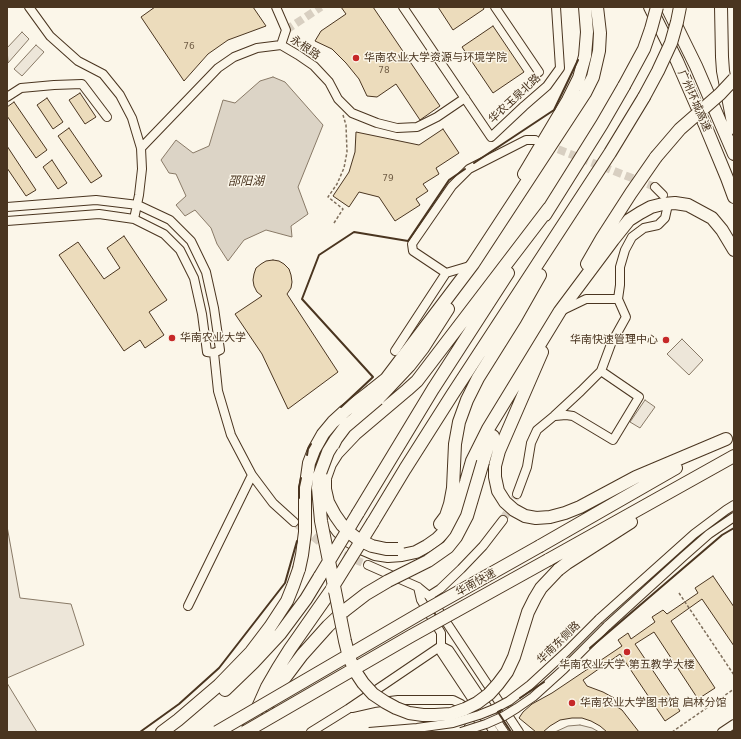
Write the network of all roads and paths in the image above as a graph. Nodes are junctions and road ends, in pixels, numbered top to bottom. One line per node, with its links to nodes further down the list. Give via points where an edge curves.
1 (29, 7): 22 (street, via 50,36 78,61 103,74 120,95 132,118)
2 (276, 7): 13 (street, via 286,30)
3 (404, 7): 17 (street)
4 (495, 7): 14 (street)
5 (556, 7): 17 (street, 华农玉泉北路, via 560,68 547,86 491,137)
6 (585, 7): 36 (highway, via 585,56 579,78)
7 (597, 7): 36 (highway, via 600,42 590,85)
8 (650, 7): 27 (highway, 广州环城高速, via 677,61)
9 (657, 7): 30 (highway, bridge, via 644,49 602,124)
10 (668, 7): 23 (highway, 广州环城高速)
11 (680, 7): 24 (highway, bridge, via 670,43 658,71)
12 (721, 7): 20 (highway, via 723,71)
13 (281, 45): 18 (street, 永根路, via 314,66 329,82); 22 (street, 永根路, via 257,48 234,56 218,68)
14 (539, 72)
15 (734, 79): 39 (highway, bridge, via 680,129 656,157 602,238)
16 (7, 97): 19 (street, via 21,88 82,84)
17 (465, 98): 18 (street, 永根路, via 417,127 396,128 352,113)
18 (338, 99): 34 (path, via 346,125 347,152 344,168 328,197 343,209)
19 (107, 117)
20 (734, 128)
21 (535, 140): 37 (street, via 526,140 469,169 452,186 412,244 413,251)
22 (141, 148): 28 (street, via 142,169)
23 (734, 154)
24 (594, 178): 46 (highway, bridge, via 467,400 455,444 450,504 437,529 426,539 398,550 372,546 350,533 335,515 325,489 329,455); 67 (highway, bridge, via 452,395 332,589 278,668)
25 (655, 188): 26 (street)
26 (663, 195)
27 (734, 197)
28 (138, 205): 29 (street, via 96,200); 32 (street); 41 (street, via 170,220 191,241 206,272 214,308 220,350)
29 (7, 207)
30 (549, 208): 39 (highway, via 416,381 337,453 330,464 323,491 330,520 338,532 361,548 388,556 416,552 437,539 457,511 472,461 488,429); 65 (highway, bridge, via 432,389 320,576 291,619 239,677)
31 (667, 209): 38 (street, via 665,218 658,225 644,228 632,237 620,267)
32 (134, 219): 33 (street, via 99,214); 41 (street, via 164,234 180,250 194,278)
33 (7, 221)
34 (334, 223)
35 (734, 250): 39 (highway, via 712,218 688,205 675,203 651,207 629,220)
36 (473, 264): 37 (street); 43 (highway, via 423,348 404,372)
37 (446, 273): 40 (street)
38 (618, 299): 39 (street, via 586,299); 42 (street, via 626,317 611,344)
39 (560, 311): 45 (highway, via 499,451 495,466 498,491 514,510 536,518 565,513 636,477); 68 (highway, bridge, via 488,446 467,516 456,537 428,562 366,594 328,626 280,684)
40 (396, 350)
41 (210, 352): 48 (street, via 231,435)
42 (601, 371): 44 (street); 44 (street, via 639,397 613,440 573,416)
43 (375, 395): 46 (highway, bridge); 64 (highway, bridge, via 345,411 333,422 322,434 309,463 302,555 287,601 251,652 219,685)
44 (554, 416): 49 (street, via 537,430)
45 (730, 437): 66 (highway, 华南快速, bridge)
46 (336, 438): 47 (highway, bridge, via 328,452 318,488 321,521 349,657 363,683 373,694 396,708 423,715 451,714 477,703 489,694 507,672 535,598 558,570)
47 (734, 456): 67 (highway, 华南快速, bridge, via 411,636)
48 (252, 475): 53 (street, via 273,503); 58 (street)
49 (517, 494)
50 (734, 505): 70 (street, 华南东侧路, bridge, via 694,534 530,685 509,701 479,715 452,723)
51 (734, 517): 71 (street, 华南东侧路, bridge, via 684,556 533,697 504,716)
52 (503, 520): 57 (street, via 461,569)
53 (294, 522)
54 (368, 565): 55 (street)
55 (418, 587): 57 (street); 59 (street, via 421,600 441,632)
56 (679, 593): 60 (path)
57 (429, 596): 75 (street)
58 (188, 606)
59 (441, 646): 62 (street); 73 (street, via 441,652); 74 (street, via 449,650)
60 (734, 675)
61 (734, 689): 76 (path)
62 (348, 709): 69 (street); 72 (street, via 398,700 453,700 461,704 467,713 470,724)
63 (734, 724): 77 (street)
64 (162, 732)
65 (176, 732)
66 (217, 732)
67 (246, 732)
68 (252, 732)
69 (311, 732)
70 (369, 732)
71 (461, 732)
72 (467, 732)
73 (494, 732)
74 (504, 732)
75 (519, 732)
76 (672, 732)
77 (722, 732)

